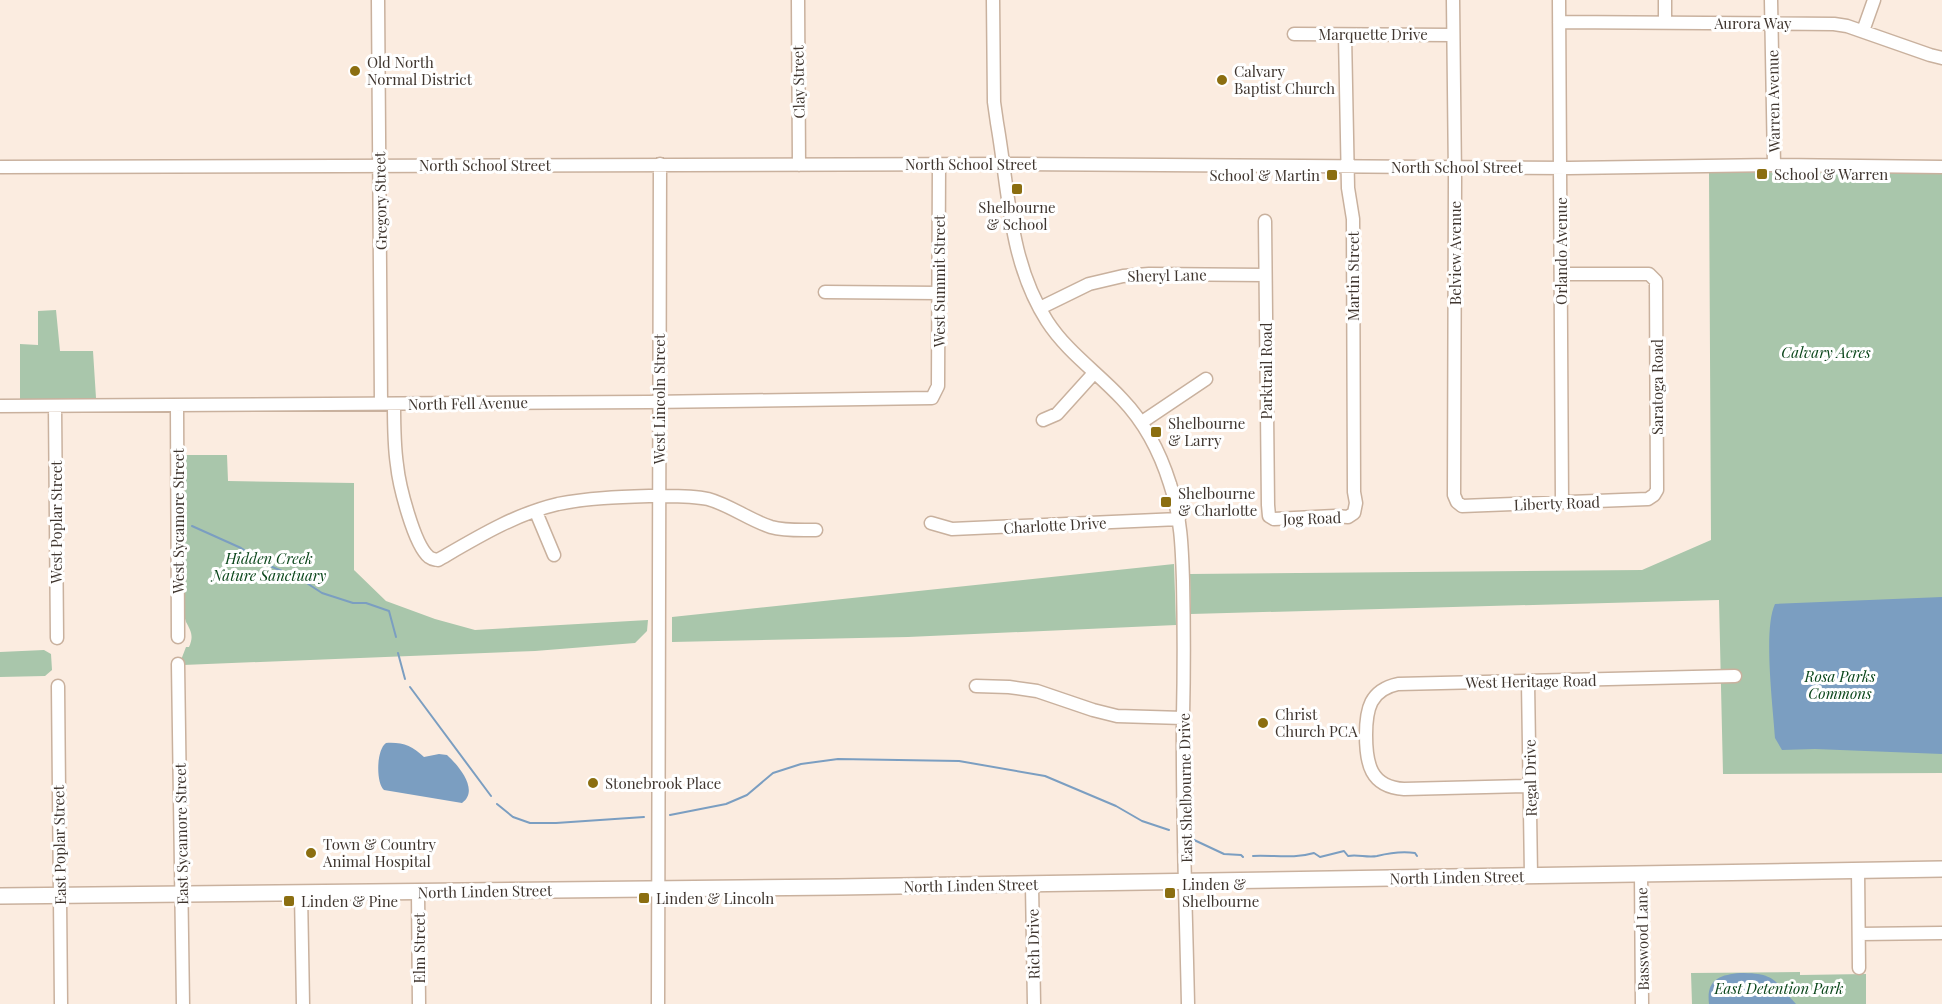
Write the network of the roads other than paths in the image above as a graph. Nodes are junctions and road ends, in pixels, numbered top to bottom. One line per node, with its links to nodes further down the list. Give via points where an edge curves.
1 (378, 0): 19 (street, Gregory Street)
2 (798, 0): 20 (street, Clay Street)
3 (993, 0): 18 (street, via 994,102)
4 (1453, 0): 15 (street, Belview Avenue)
5 (1559, 0): 9 (street, Orlando Avenue)
6 (1665, 0): 10 (street)
7 (1771, 0): 11 (street, Warren Avenue)
8 (1874, 0): 12 (street)
9 (1559, 22): 10 (street, Aurora Way); 27 (street, Orlando Avenue)
10 (1665, 23): 11 (street, Aurora Way)
11 (1772, 23): 12 (street, Aurora Way, via 1834,24); 22 (street, Warren Avenue)
12 (1863, 31): 16 (street, Aurora Way)
13 (1294, 34): 14 (street, Marquette Drive)
14 (1345, 35): 15 (street, Marquette Drive); 24 (street, Martin Street)
15 (1452, 35): 25 (street, Belview Avenue)
16 (1942, 58)
17 (660, 164): 19 (street, North School Street); 20 (street, North School Street); 37 (street, West Lincoln Street)
18 (1004, 164): 21 (street, North School Street); 24 (street, North School Street); 33 (street, East Shelbourne Drive, via 1017,251 1026,283)
19 (380, 165): 23 (street, North School Street); 38 (street, Gregory Street)
20 (799, 165): 21 (street, North School Street)
21 (939, 165): 32 (street, West Summit Street)
22 (1774, 165): 26 (street, North School Street); 27 (street, North School Street)
23 (0, 167)
24 (1348, 167): 25 (street, North School Street); 49 (street, Martin Street, via 1353,219 1356,503)
25 (1455, 167): 27 (street, North School Street); 47 (street, Belview Avenue, via 1454,495)
26 (1942, 167)
27 (1561, 168): 29 (street, Orlando Avenue)
28 (1265, 221): 30 (street, Parktrail Road)
29 (1561, 274): 44 (street, Saratoga Road, via 1649,274 1657,284 1658,448); 46 (street, Orlando Avenue)
30 (1266, 275): 33 (street, Sheryl Lane, via 1122,276 1089,284); 51 (street, Parktrail Road, via 1268,505 1269,516)
31 (825, 292): 32 (street)
32 (939, 293): 36 (street, West Summit Street, via 938,386)
33 (1040, 308): 34 (street, East Shelbourne Drive, via 1065,345)
34 (1094, 373): 42 (street, via 1057,414); 43 (street, East Shelbourne Drive)
35 (1206, 379): 43 (street)
36 (934, 396): 37 (street, North Fell Avenue, via 925,400)
37 (659, 402): 38 (street, North Fell Avenue); 45 (street, West Lincoln Street)
38 (387, 404): 41 (street, North Fell Avenue); 48 (street, Gregory Street, via 402,491 429,557 438,560 474,539)
39 (0, 406): 40 (street, North Fell Avenue)
40 (55, 406): 41 (street, North Fell Avenue); 56 (street, West Poplar Street)
41 (177, 406): 55 (street, West Sycamore Street)
42 (1043, 420)
43 (1142, 423): 50 (street, East Shelbourne Drive, via 1162,460)
44 (1654, 495): 46 (street, Liberty Road, via 1648,499)
45 (659, 496): 48 (street, Gregory Street, via 590,499); 53 (street, Gregory Street, via 706,499 772,527); 70 (street, West Lincoln Street)
46 (1562, 502): 47 (street, Liberty Road, via 1466,507)
47 (1460, 504)
48 (536, 512): 54 (street)
49 (1350, 516): 51 (street, Jog Road)
50 (1179, 519): 52 (street, Charlotte Drive, via 952,529); 62 (street, East Shelbourne Drive, via 1184,609)
51 (1274, 519)
52 (931, 523)
53 (816, 530)
54 (554, 555)
55 (178, 637)
56 (57, 638)
57 (178, 664): 73 (street, East Sycamore Street)
58 (1735, 676): 59 (street, West Heritage Road)
59 (1528, 682): 63 (street, Regal Drive); 63 (street, West Heritage Road, via 1392,685 1370,704 1366,756 1376,778 1392,787)
60 (58, 686): 75 (street, East Poplar Street)
61 (976, 686): 62 (street, via 1037,691 1117,716)
62 (1183, 718): 68 (street, East Shelbourne Drive)
63 (1530, 786): 67 (street, Regal Drive)
64 (1942, 869): 65 (main road, North Linden Street)
65 (1858, 870): 66 (main road, North Linden Street); 77 (street)
66 (1641, 873): 67 (main road, North Linden Street); 86 (street, Basswood Lane)
67 (1531, 875): 68 (main road, North Linden Street)
68 (1186, 882): 69 (main road, North Linden Street); 85 (street, East Shelbourne Drive)
69 (1032, 885): 70 (main road, North Linden Street); 84 (street, Rich Drive)
70 (658, 888): 71 (main road, North Linden Street); 83 (street, West Lincoln Street)
71 (418, 892): 72 (main road, North Linden Street); 82 (street, Elm Street)
72 (301, 894): 73 (main road, North Linden Street); 81 (street)
73 (181, 895): 75 (main road, North Linden Street); 80 (street, East Sycamore Street)
74 (0, 896): 75 (main road, North Linden Street)
75 (60, 896): 79 (street, East Poplar Street)
76 (1942, 933): 77 (street)
77 (1859, 934): 78 (street)
78 (1859, 968)
79 (61, 1004)
80 (183, 1004)
81 (303, 1004)
82 (419, 1004)
83 (658, 1004)
84 (1034, 1004)
85 (1188, 1004)
86 (1642, 1004)

